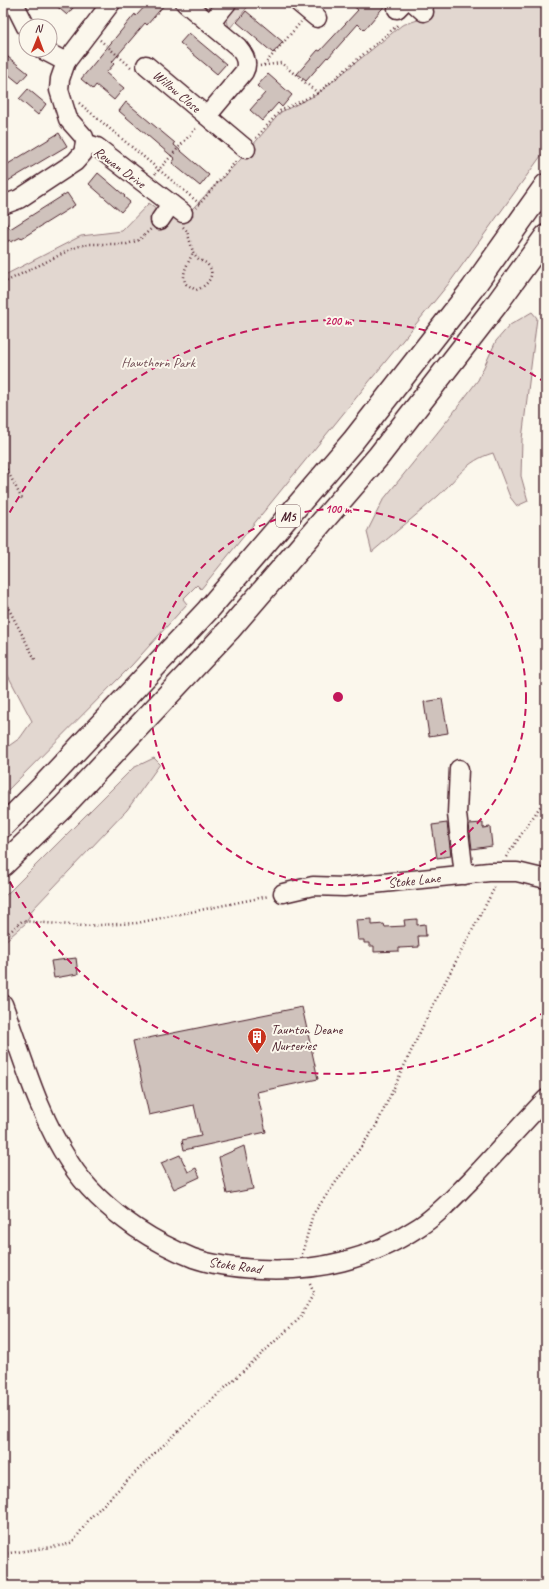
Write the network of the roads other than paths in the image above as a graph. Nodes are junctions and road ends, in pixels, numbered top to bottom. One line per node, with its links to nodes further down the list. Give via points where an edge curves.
1 (14, 3): 5 (street)
2 (111, 3): 8 (street, Rowan Drive)
3 (185, 3): 6 (street)
4 (227, 3): 6 (street)
5 (22, 18)
6 (210, 24): 10 (street, Willow Close, via 245,55 246,68)
7 (58, 58): 8 (street)
8 (66, 62): 11 (street, Rowan Drive, via 59,87 62,102 68,119 84,137)
9 (146, 65): 10 (street, Willow Close)
10 (207, 116): 12 (street, Willow Close)
11 (85, 143): 14 (street, via 83,153 75,162 19,199); 15 (street, Rowan Drive, via 97,147 177,209)
12 (246, 149)
13 (546, 185): 18 (highway, M5, via 472,289 353,441 208,610)
14 (3, 205)
15 (160, 220)
16 (546, 236): 19 (highway, M5, via 378,457 234,624 63,807)
17 (459, 769): 20 (street, via 457,814)
18 (3, 826)
19 (3, 865)
20 (464, 874): 21 (street, Stoke Lane, via 516,872); 22 (street, Stoke Lane, via 344,887 313,886)
21 (546, 878)
22 (283, 892)
23 (3, 1004): 24 (street, Stoke Road, via 45,1119 70,1163 87,1186 104,1204 150,1237 194,1258 234,1268 316,1268 362,1255 391,1243 420,1226 459,1192)
24 (546, 1100)

